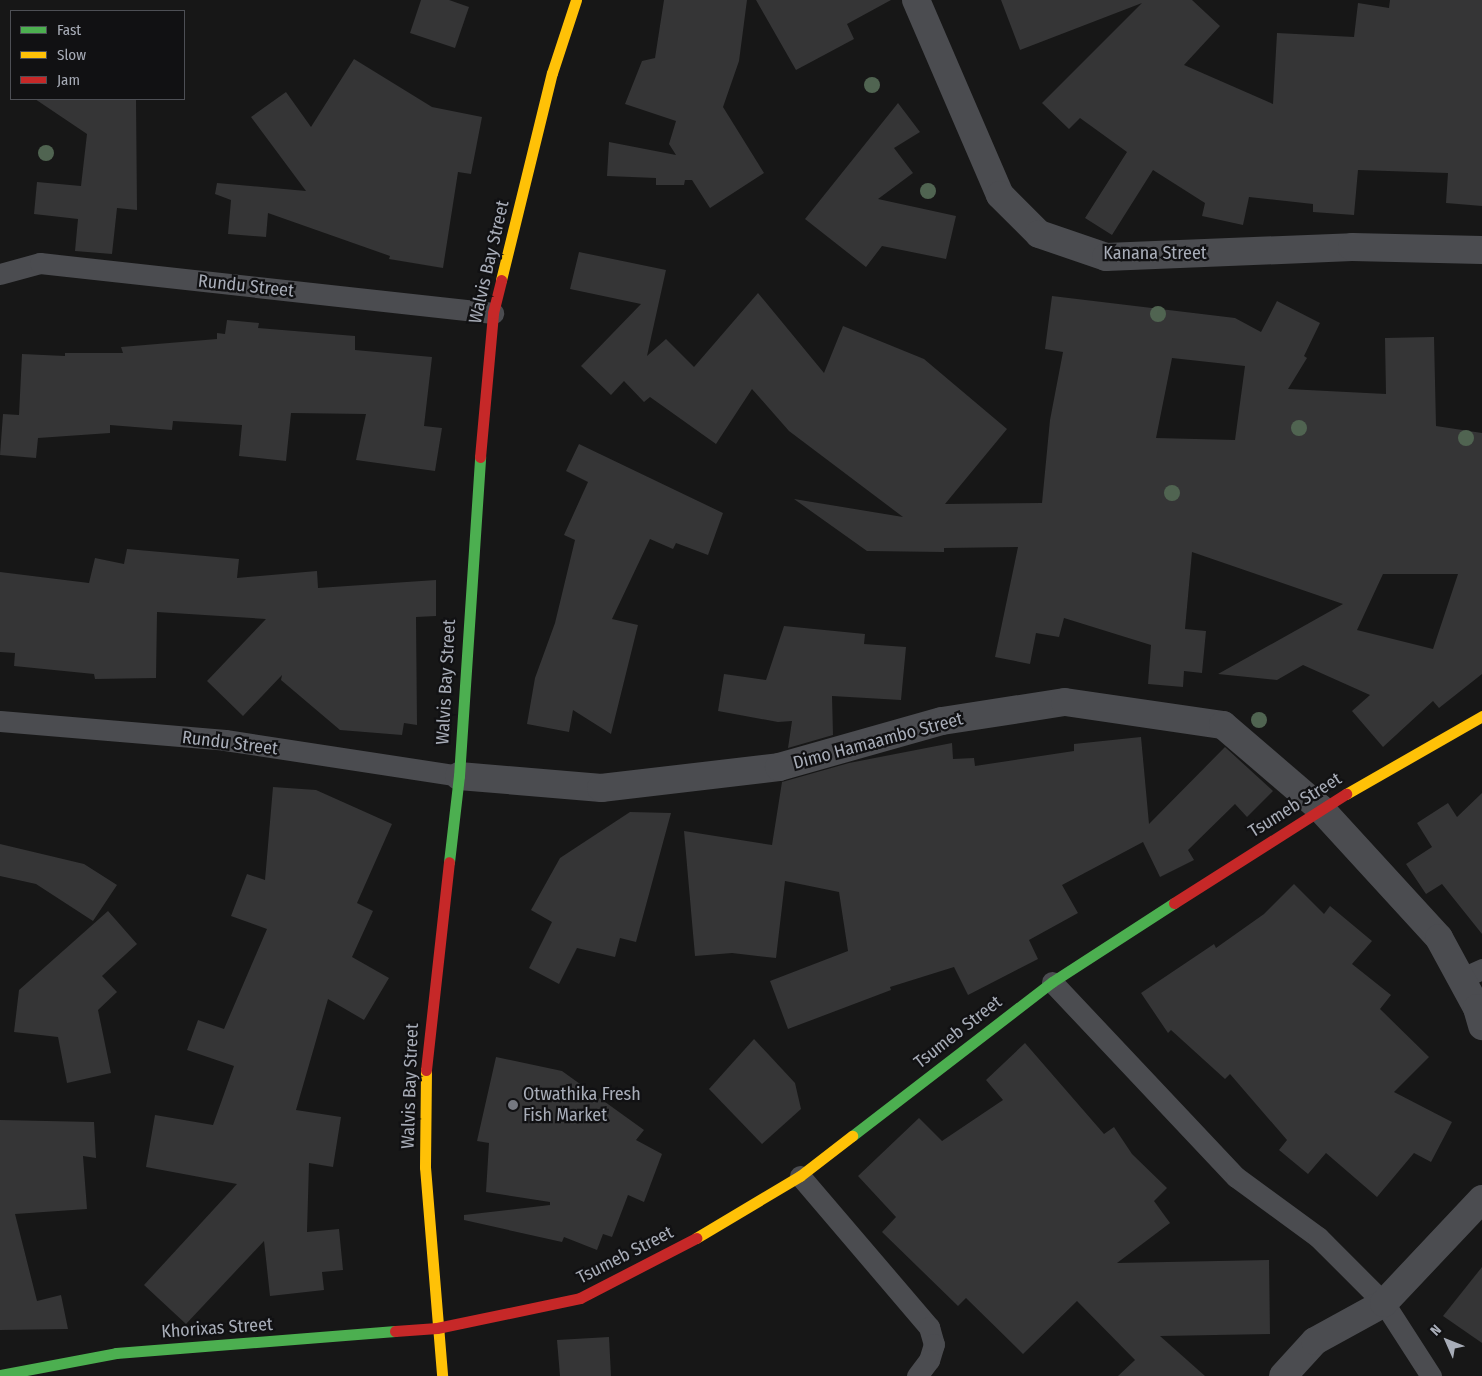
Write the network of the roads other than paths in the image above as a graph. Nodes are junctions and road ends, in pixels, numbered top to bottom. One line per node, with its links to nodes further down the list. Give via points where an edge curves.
1 (576, 0): 5 (street, Walvis Bay Street, via 552,73)
2 (916, 0): 3 (street, Kanana Street, via 1000,195 1039,234 1106,257 1352,247)
3 (1482, 250)
4 (0, 274): 5 (lane, Rundu Street, via 40,263)
5 (492, 313): 8 (street, Walvis Bay Street, via 472,540)
6 (1482, 716): 9 (street, Tsumeb Street)
7 (0, 721): 8 (lane, Rundu Street, via 225,740)
8 (459, 776): 9 (street, Dimo Hamaambo Street, via 601,788 769,768 942,721 1065,702 1224,725); 16 (street, Walvis Bay Street, via 426,1052 425,1166)
9 (1320, 808): 10 (street, Dimo Hamaambo Street); 11 (street, Tsumeb Street)
10 (1472, 974): 12 (street, Dimo Hamaambo Street)
11 (1052, 982): 13 (street, Tsumeb Street); 15 (lane, via 1236,1177 1318,1237)
12 (1482, 1026)
13 (800, 1176): 16 (street, Tsumeb Street, via 712,1230 580,1298); 19 (lane, via 929,1327 934,1344 929,1360)
14 (1482, 1199): 15 (street)
15 (1384, 1303): 20 (street, via 1315,1341); 21 (lane)
16 (437, 1328): 17 (street, Khorixas Street, via 116,1353); 18 (street, Walvis Bay Street)
17 (0, 1375)
18 (442, 1376)
19 (917, 1376)
20 (1283, 1376)
21 (1431, 1376)

